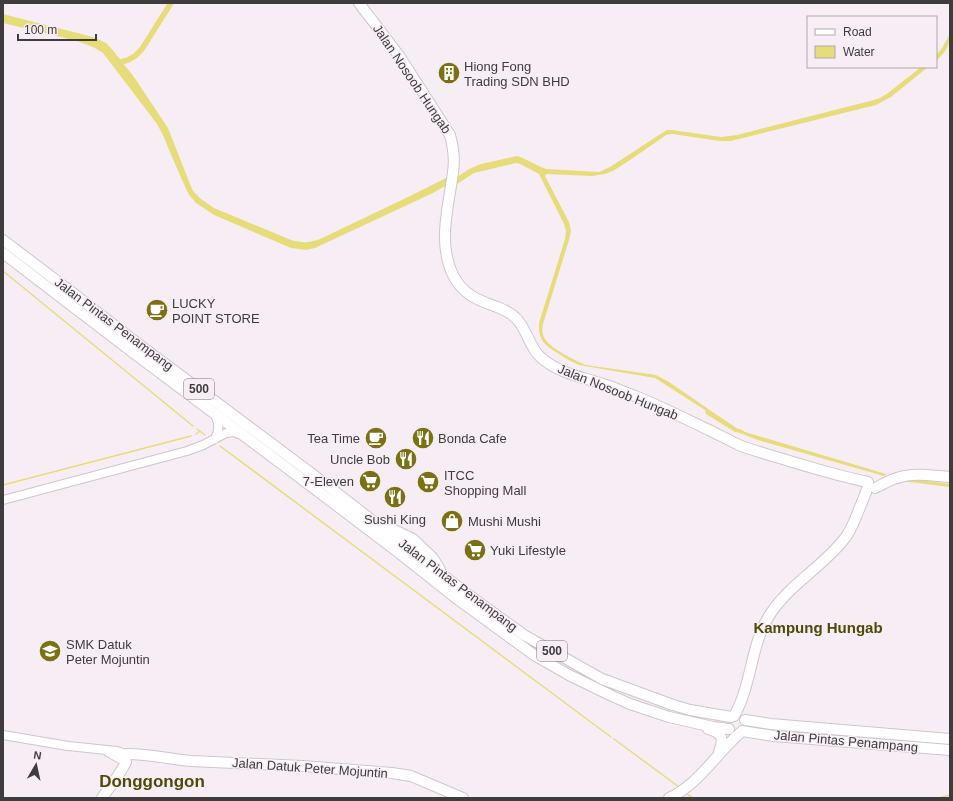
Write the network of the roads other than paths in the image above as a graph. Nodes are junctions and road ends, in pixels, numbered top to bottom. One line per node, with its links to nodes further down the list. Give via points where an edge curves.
1 (359, 3): 10 (main road, Jalan Nosoob Hungab, via 400,57 450,134 454,167 444,241 453,276 462,288 479,301 510,312 522,325 536,353 554,366 636,396 740,445)
2 (3, 240): 7 (main road, Jalan Pintas Penampang / 500)
3 (3, 253): 4 (main road, Jalan Pintas Penampang / 500)
4 (213, 412): 5 (main road, Jalan Pintas Penampang / 500); 6 (street, via 219,428 218,434)
5 (244, 436): 6 (street, via 230,432); 9 (main road, Jalan Pintas Penampang / 500)
6 (212, 440): 11 (street, via 186,451)
7 (296, 461): 9 (main road, via 304,476); 12 (main road, Jalan Pintas Penampang / 500)
8 (950, 477): 10 (main road, via 912,475)
9 (303, 481): 15 (main road, Jalan Pintas Penampang / 500)
10 (870, 486): 17 (main road, via 846,537 833,553 782,599 769,616 752,661)
11 (3, 500)
12 (371, 519): 13 (main road); 14 (main road, Jalan Pintas Penampang / 500)
13 (407, 536): 14 (main road); 16 (main road, 500, via 433,558)
14 (396, 538): 15 (main road, via 394,544); 16 (main road, Jalan Pintas Penampang / 500)
15 (398, 552): 18 (main road, Jalan Pintas Penampang / 500, via 534,655 630,704)
16 (442, 574): 17 (main road, Jalan Pintas Penampang / 500, via 524,635 602,679 673,705)
17 (738, 718): 19 (main road, via 728,721); 20 (main road, via 745,728); 22 (main road, Jalan Pintas Penampang / 500, via 771,724)
18 (678, 719): 19 (main road, Jalan Pintas Penampang / 500); 24 (main road, via 720,734 722,744)
19 (729, 729): 20 (main road, 500, via 734,733)
20 (741, 732): 23 (main road, Jalan Pintas Penampang / 500); 24 (main road)
21 (3, 735): 25 (street, Jalan Datuk Peter Mojuntin, via 117,751)
22 (950, 739)
23 (950, 750)
24 (718, 754): 28 (main road, via 688,787)
25 (124, 758): 26 (main road, via 117,768 116,777); 27 (main road, Jalan Datuk Peter Mojuntin, via 138,754 191,761 392,773 411,776)
26 (102, 798)
27 (463, 798)
28 (669, 798)

